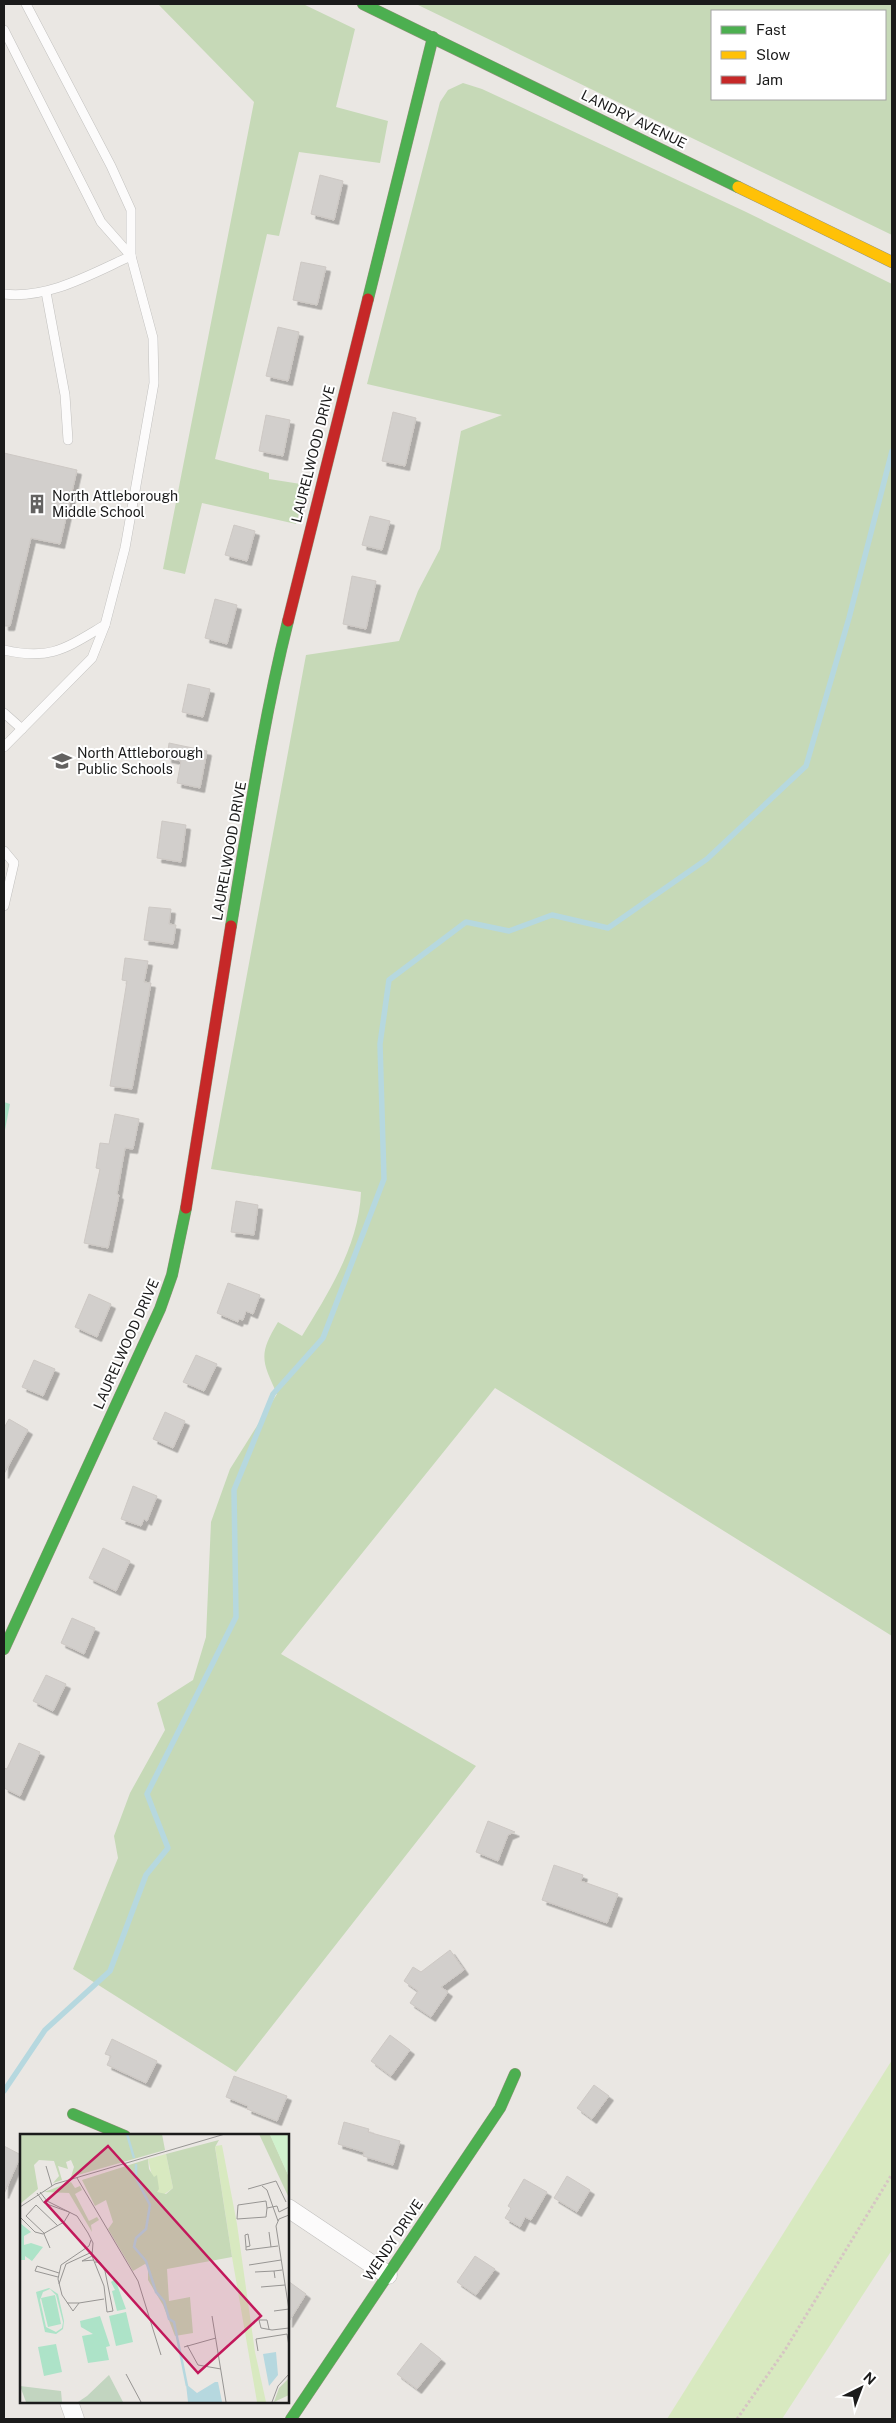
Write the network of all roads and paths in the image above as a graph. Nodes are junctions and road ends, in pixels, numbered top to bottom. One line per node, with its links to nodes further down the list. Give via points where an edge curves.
1 (26, 4): 5 (lane, via 131,210)
2 (365, 4): 4 (street, LANDRY AVENUE)
3 (4, 30): 5 (lane, via 101,222)
4 (433, 37): 6 (street, LANDRY AVENUE); 17 (street, LAURELWOOD DRIVE, via 276,670 250,809 181,1239 172,1275 148,1338)
5 (131, 256): 7 (lane); 10 (lane, via 153,338 154,382 125,548)
6 (892, 262)
7 (46, 292): 8 (lane); 9 (lane, via 65,395)
8 (4, 294)
9 (68, 440)
10 (106, 625): 11 (lane, via 70,646 45,655); 13 (lane, via 92,658)
11 (4, 650)
12 (4, 713): 13 (lane)
13 (22, 729): 14 (lane)
14 (4, 747)
15 (4, 851): 16 (lane, via 14,862)
16 (4, 906)
17 (4, 1648)
18 (515, 2074): 23 (street, WENDY DRIVE, via 500,2108)
19 (73, 2114): 20 (street)
20 (104, 2132)
21 (892, 2174): 27 (path, via 785,2350)
22 (289, 2209): 23 (street)
23 (388, 2275): 26 (street, WENDY DRIVE)
24 (69, 2403): 25 (street)
25 (76, 2419)
26 (291, 2419)
27 (736, 2419)

